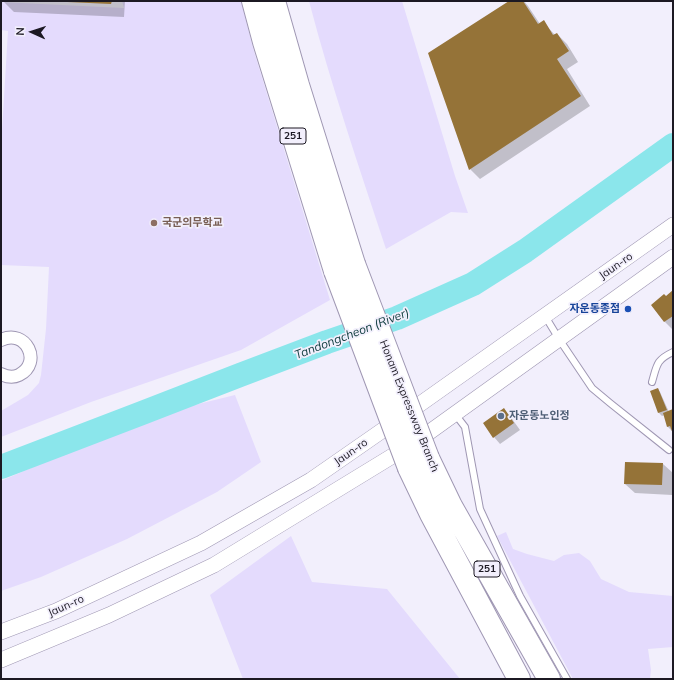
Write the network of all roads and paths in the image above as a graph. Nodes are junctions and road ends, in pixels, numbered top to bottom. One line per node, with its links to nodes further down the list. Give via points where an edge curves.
1 (253, 1): 5 (highway, Honam Expressway Branch / 251, via 264,42)
2 (274, 1): 5 (highway, Honam Expressway Branch / 251, via 300,92)
3 (673, 225): 6 (street, Jaun-ro)
4 (673, 257): 7 (street)
5 (344, 268): 16 (highway, Honam Expressway Branch / 251, bridge)
6 (545, 316): 7 (lane); 17 (street, Jaun-ro, via 311,480 201,543 56,611)
7 (559, 339): 14 (street); 15 (lane, via 592,388)
8 (1, 340): 11 (street, via 12,337 19,339 29,348 30,362 23,373)
9 (673, 352): 12 (lane, via 664,356 658,364)
10 (1, 374): 11 (street)
11 (17, 376): 13 (street)
12 (652, 382)
13 (1, 385)
14 (455, 414): 18 (street, via 417,441 214,565 108,615); 21 (lane, via 465,427 480,509 520,596)
15 (669, 450)
16 (418, 463): 19 (highway, Honam Expressway Branch / 251, via 431,514); 20 (highway, Honam Expressway Branch / 251, via 451,506)
17 (1, 632)
18 (1, 660)
19 (519, 679)
20 (549, 679)
21 (567, 679)

